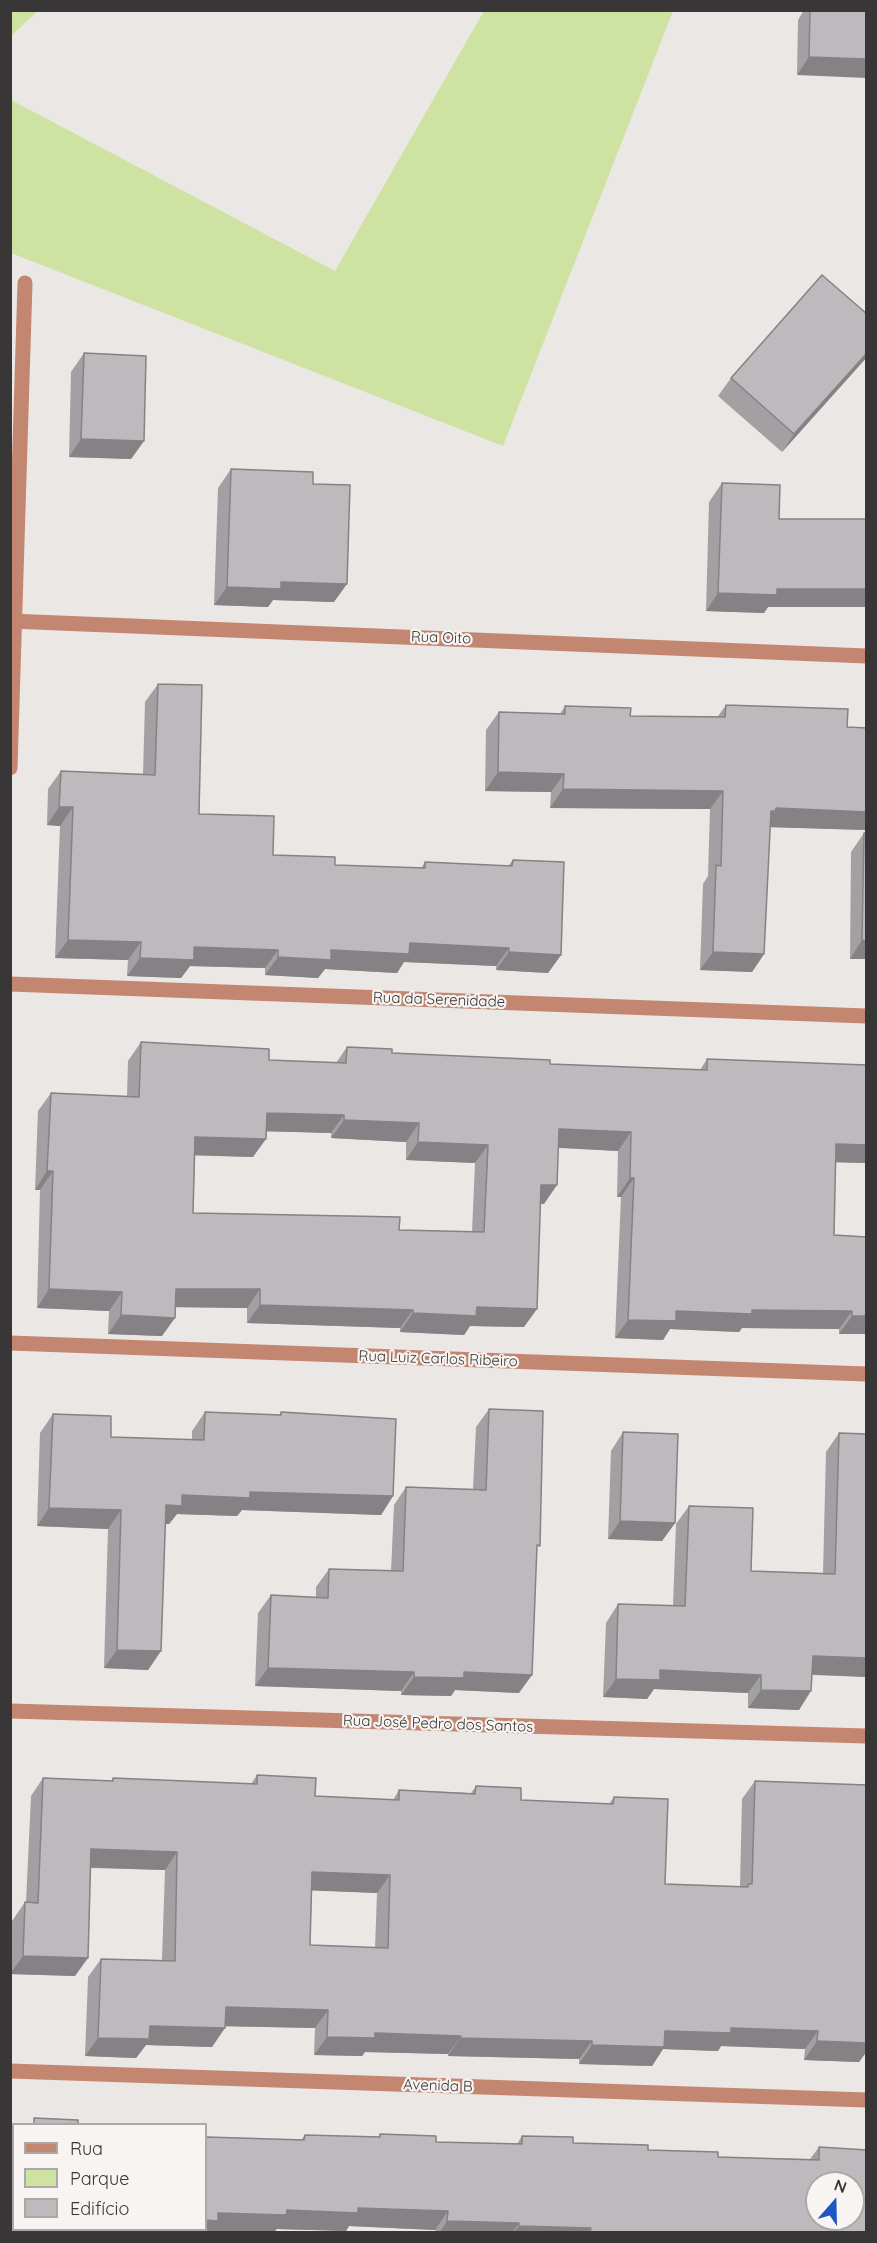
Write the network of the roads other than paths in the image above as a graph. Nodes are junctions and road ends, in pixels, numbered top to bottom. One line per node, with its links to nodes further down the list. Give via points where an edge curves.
1 (25, 283): 2 (street)
2 (13, 621): 3 (street, Rua Oito); 4 (street)
3 (867, 656)
4 (10, 768)
5 (10, 984): 6 (street, Rua da Serenidade)
6 (867, 1016)
7 (10, 1342): 8 (street, Rua Luiz Carlos Ribeiro)
8 (867, 1374)
9 (10, 1711): 10 (street, Rua José Pedro dos Santos)
10 (867, 1736)
11 (10, 2071): 12 (street, Avenida B)
12 (867, 2100)

